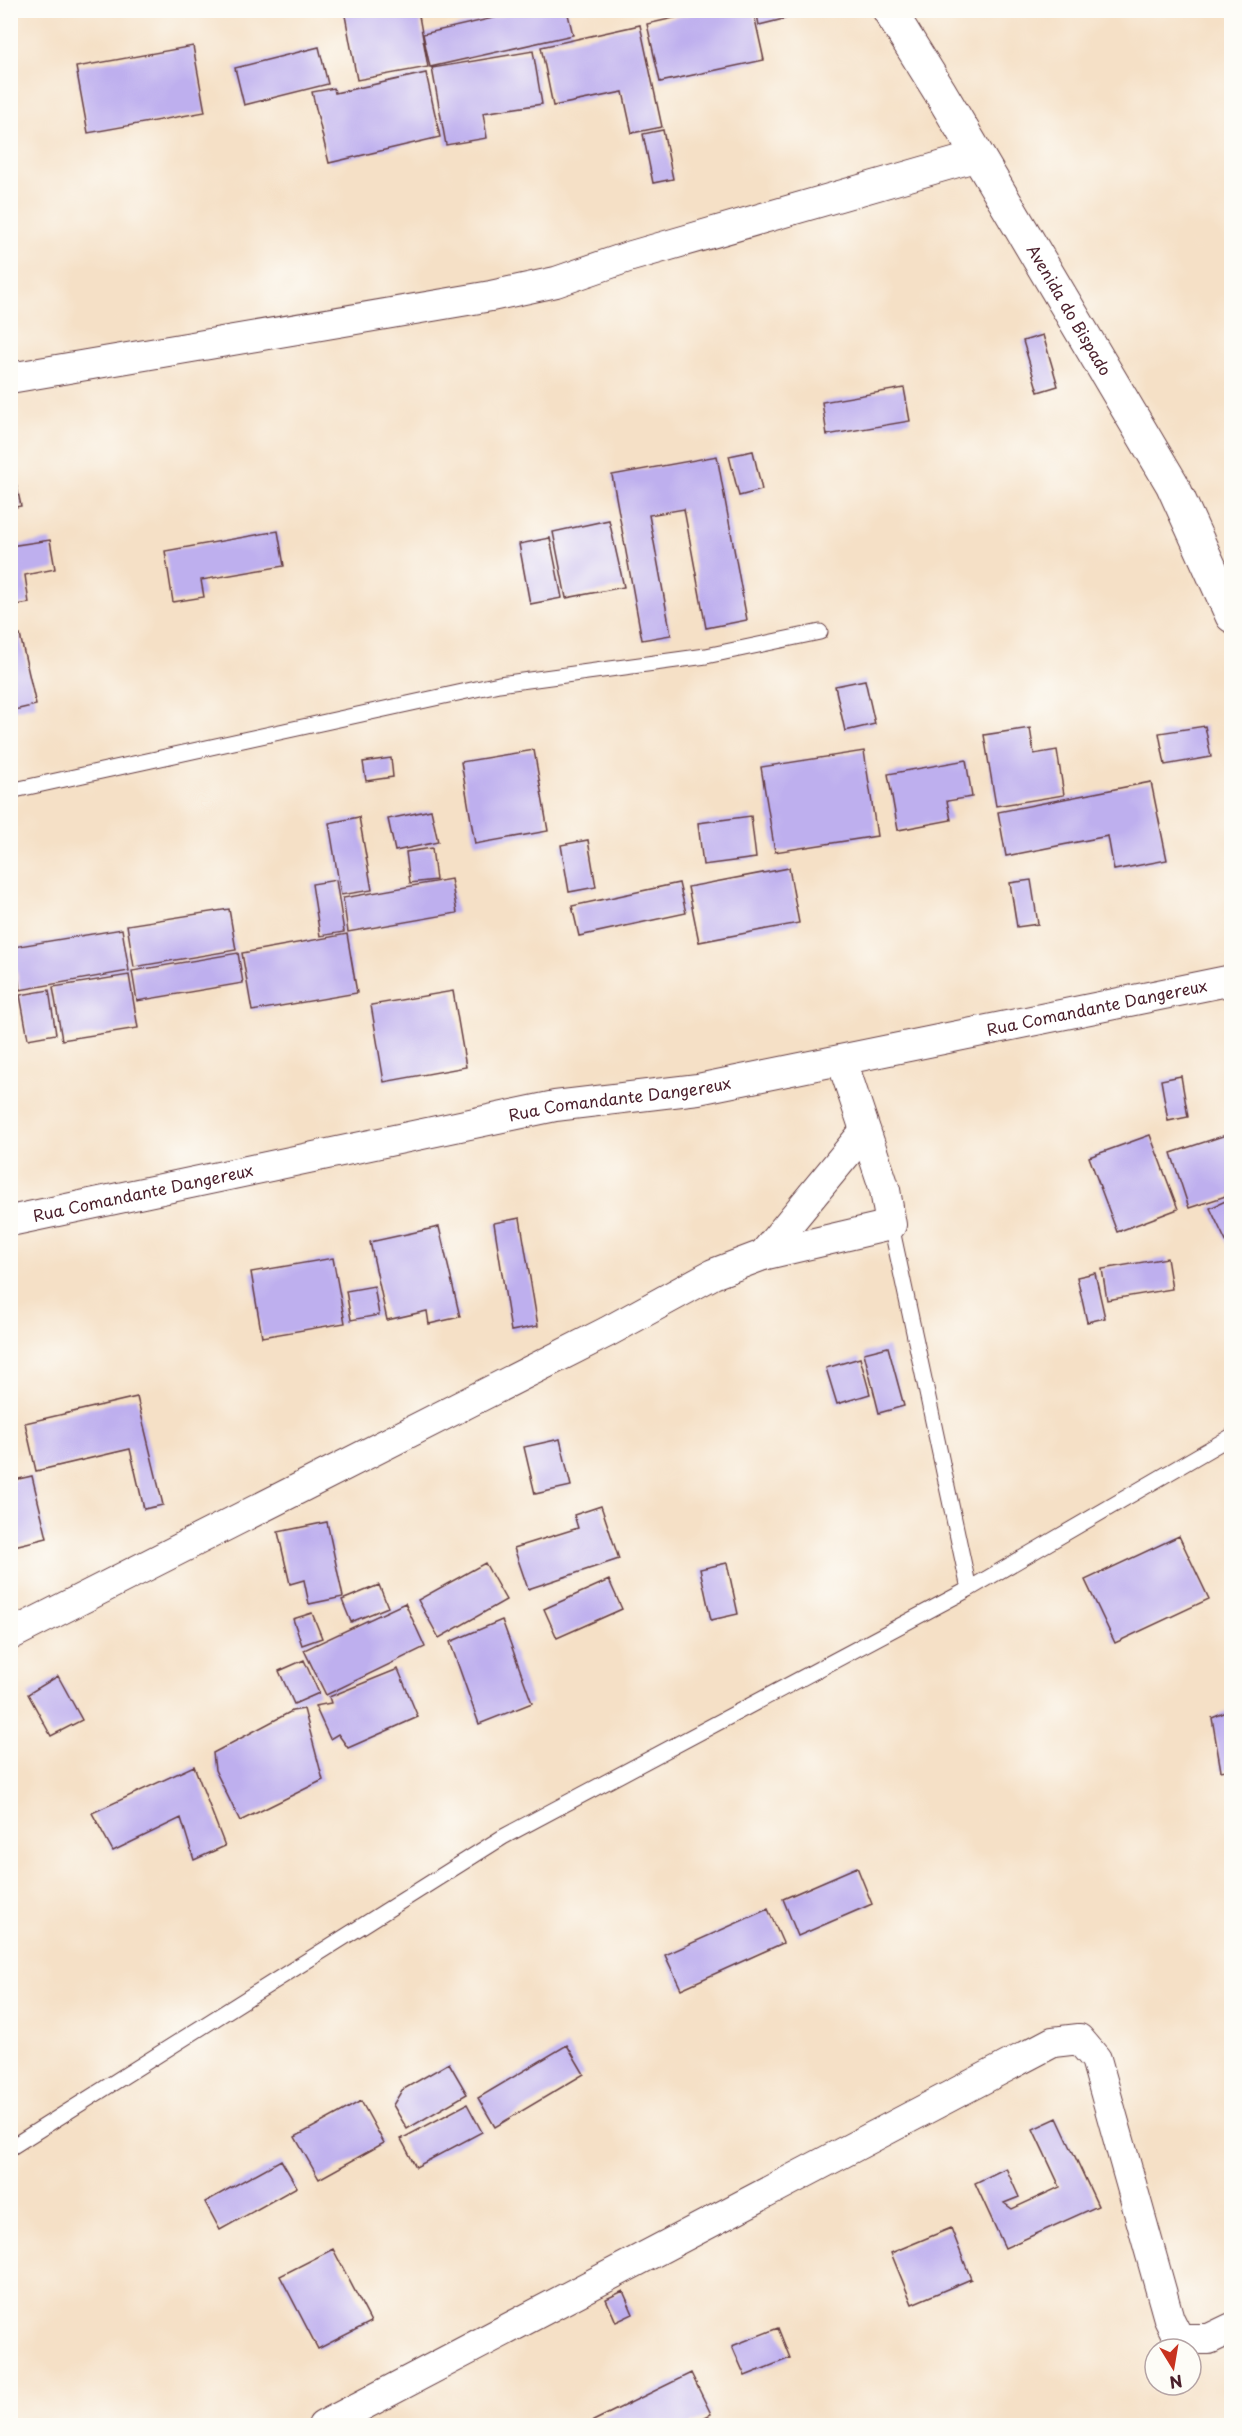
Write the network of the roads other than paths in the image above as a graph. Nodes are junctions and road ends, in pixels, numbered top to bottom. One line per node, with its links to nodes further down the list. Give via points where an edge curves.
1 (889, 10): 2 (main road, Avenida do Bispado)
2 (978, 156): 3 (street, via 628,257 556,282 491,297); 4 (main road, Avenida do Bispado, via 1172,484)
3 (10, 378)
4 (1232, 616)
5 (820, 632): 6 (lane, via 706,656 499,684)
6 (10, 790)
7 (1232, 980): 8 (street, Rua Comandante Dangereux)
8 (842, 1061): 9 (street); 10 (street, Rua Comandante Dangereux, via 698,1089 555,1106)
9 (865, 1131): 11 (street, via 885,1190); 12 (street)
10 (10, 1221)
11 (891, 1225): 12 (street); 14 (lane)
12 (763, 1255): 15 (street, via 713,1274 607,1332)
13 (1232, 1436): 14 (lane)
14 (969, 1589): 16 (lane, via 502,1837)
15 (10, 1635)
16 (10, 2148)
17 (1232, 2328): 18 (street, via 1209,2339 1179,2339 1168,2319 1096,2059 1079,2039 1053,2042)
18 (323, 2426)

